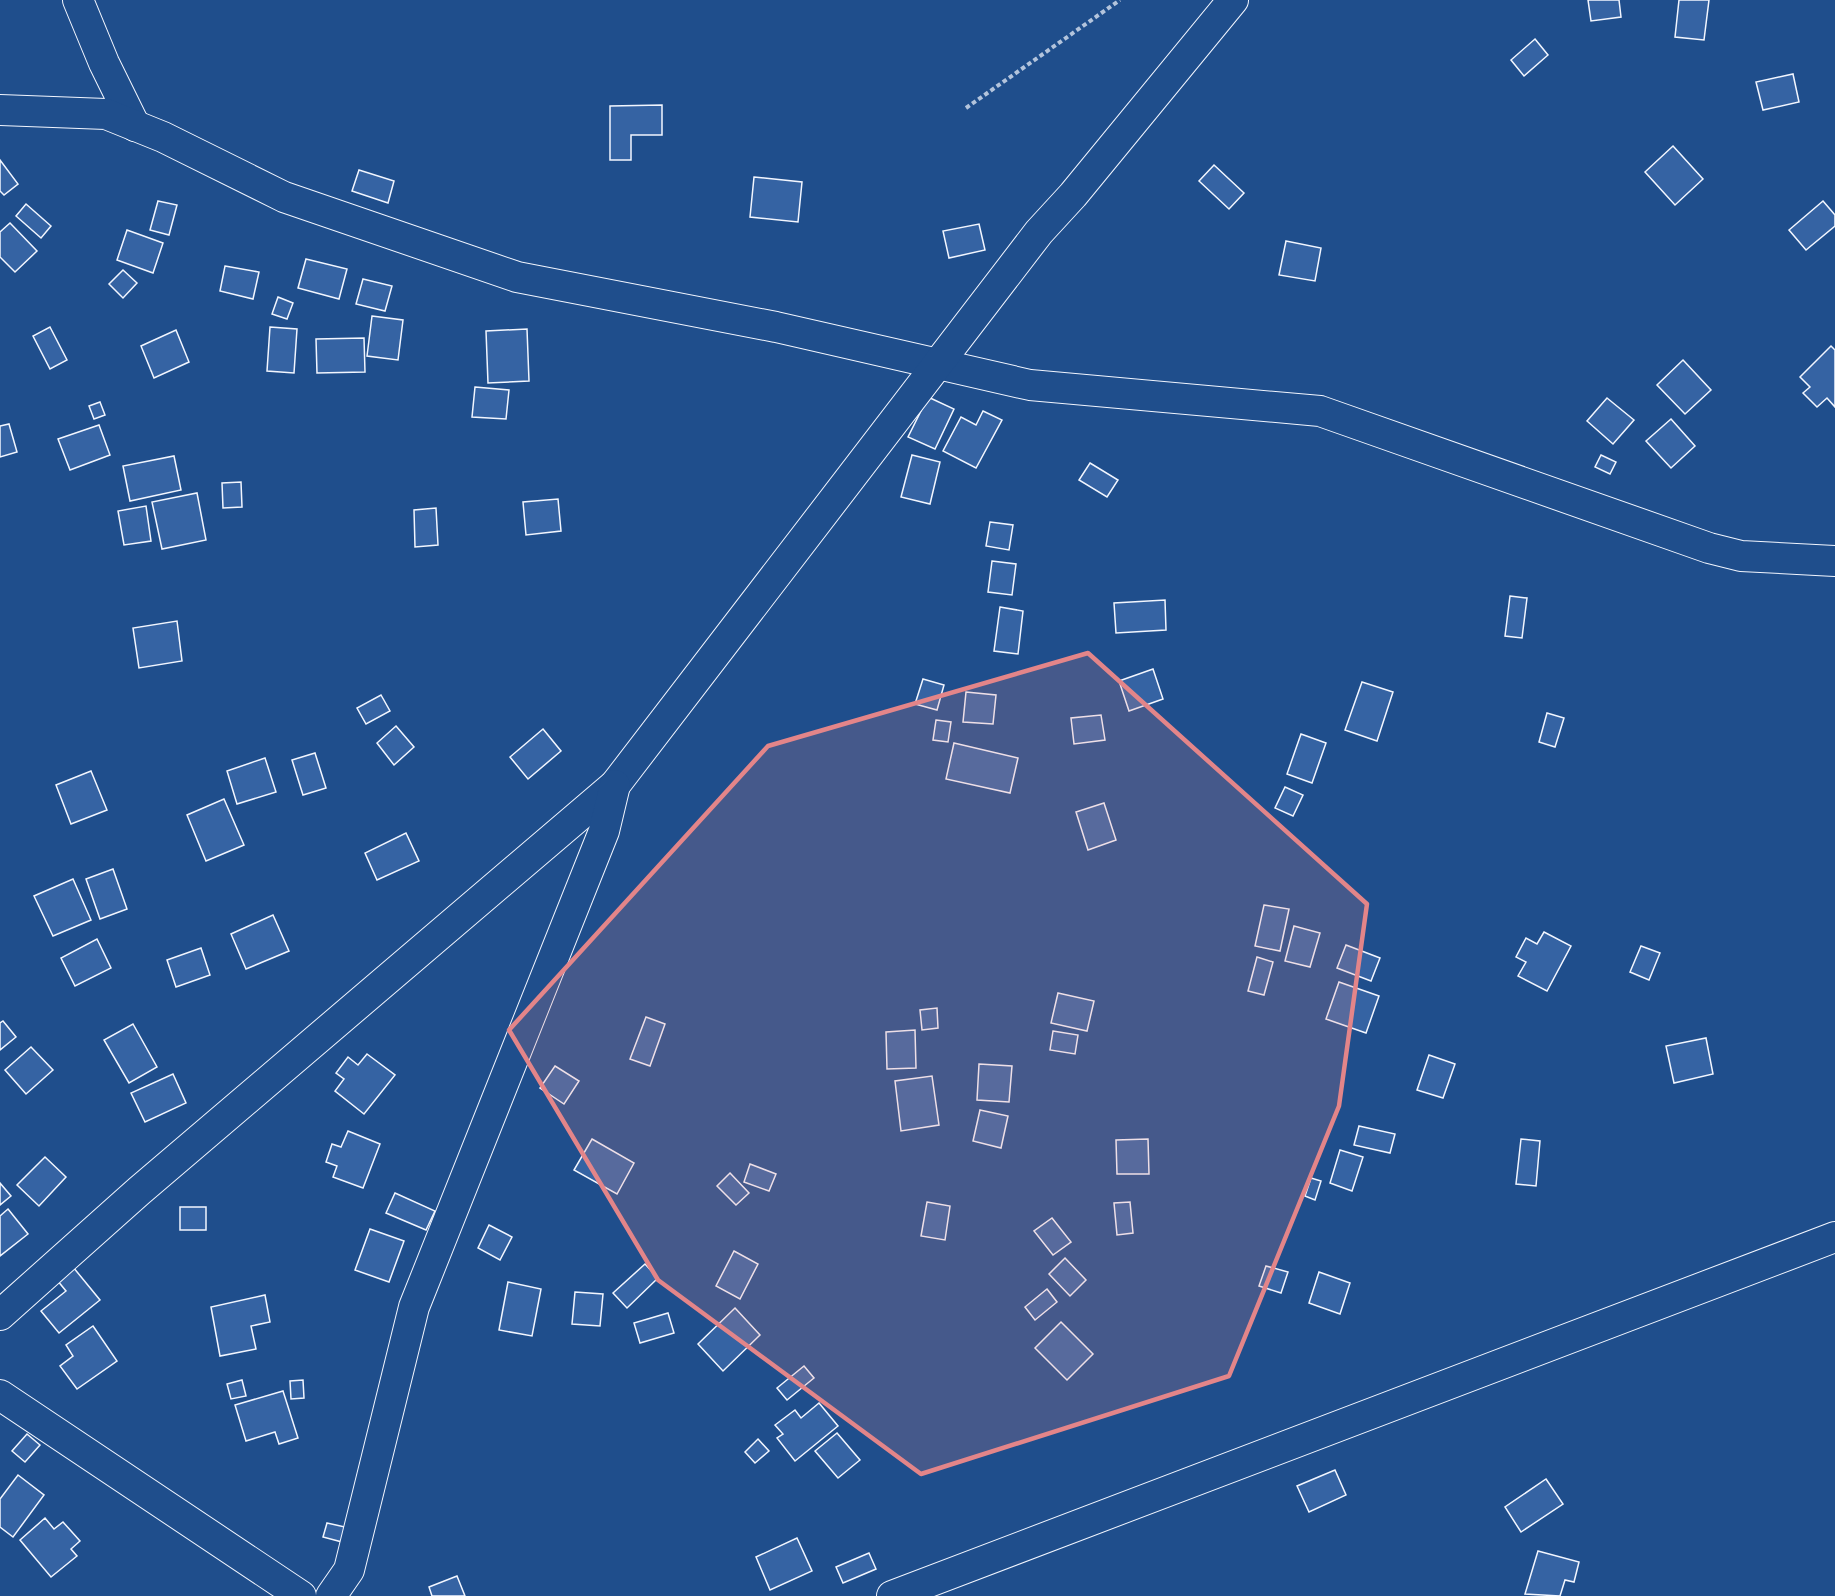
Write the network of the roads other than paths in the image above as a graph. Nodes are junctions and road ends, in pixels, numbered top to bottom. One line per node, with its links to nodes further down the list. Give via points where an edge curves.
1 (78, 0): 4 (street)
2 (1233, 0): 5 (street, via 1039,232)
3 (0, 110): 4 (street, via 106,114)
4 (135, 126): 5 (street, via 284,197 517,277 776,327)
5 (936, 366): 6 (street, via 1030,385 1320,411 1709,548 1741,556); 7 (street)
6 (1835, 561)
7 (615, 785): 9 (street, via 148,1183); 12 (street, via 600,842 414,1307 349,1570)
8 (1835, 1237): 13 (street)
9 (0, 1315)
10 (0, 1395): 11 (street)
11 (301, 1596)
12 (331, 1596)
13 (892, 1596)

